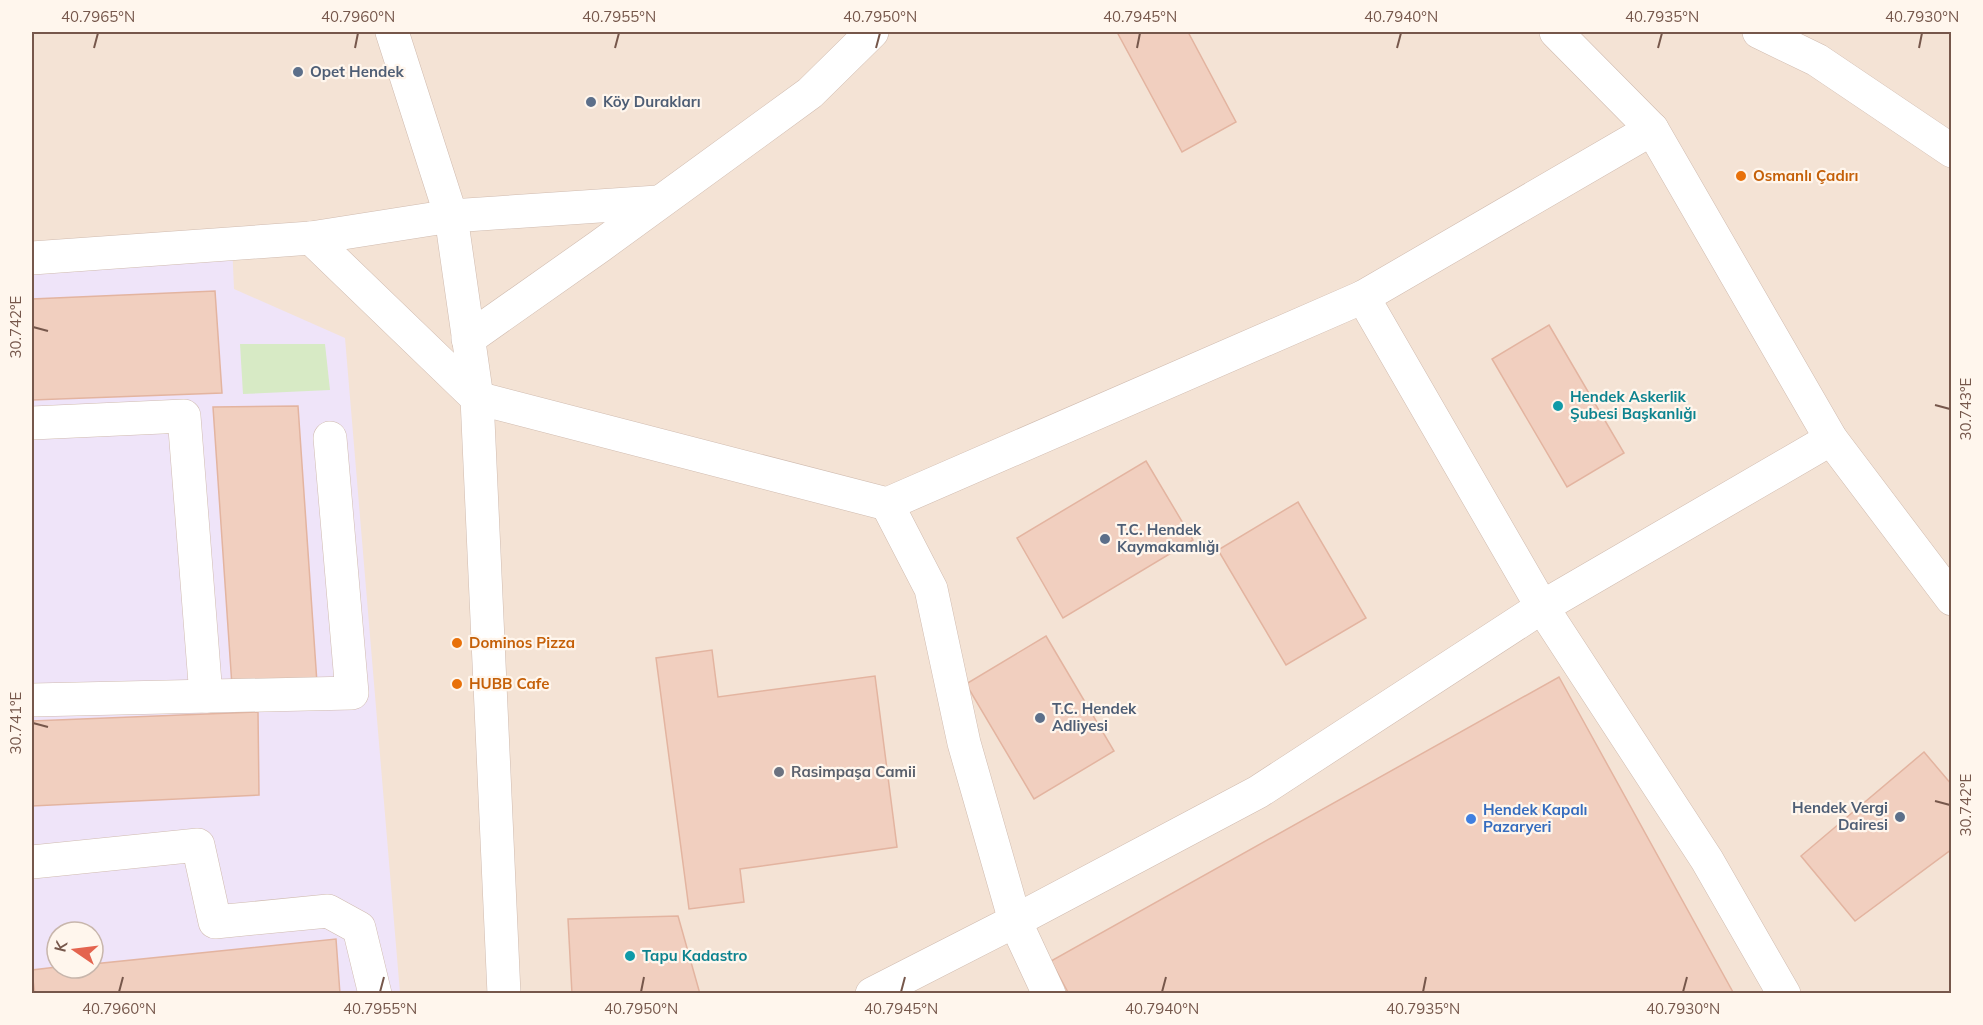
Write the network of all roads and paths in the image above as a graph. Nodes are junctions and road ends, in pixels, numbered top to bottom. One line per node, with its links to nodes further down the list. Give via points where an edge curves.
1 (392, 32): 8 (street)
2 (872, 32): 7 (street, via 810,93)
3 (1556, 32): 5 (street)
4 (1759, 32): 6 (street, via 1816,60)
5 (1653, 129): 11 (street); 16 (street)
6 (1952, 151)
7 (658, 202): 8 (street); 12 (street)
8 (451, 216): 9 (street); 12 (street)
9 (311, 238): 10 (street); 13 (street)
10 (32, 258)
11 (1364, 297): 17 (street); 19 (street)
12 (468, 339): 13 (street)
13 (477, 398): 17 (street); 25 (street)
14 (32, 423): 20 (street, via 184,416)
15 (330, 438): 20 (street, via 352,693)
16 (1831, 439): 18 (street); 19 (street)
17 (887, 504): 23 (street, via 931,589 964,743)
18 (1952, 599)
19 (1542, 607): 23 (street, via 1258,792); 28 (street, via 1707,860)
20 (206, 696): 21 (street)
21 (32, 700)
22 (32, 862): 24 (street, via 198,845 215,922 328,911 359,928)
23 (1015, 921): 26 (street); 27 (street)
24 (375, 993)
25 (504, 993)
26 (872, 993)
27 (1049, 993)
28 (1784, 993)

